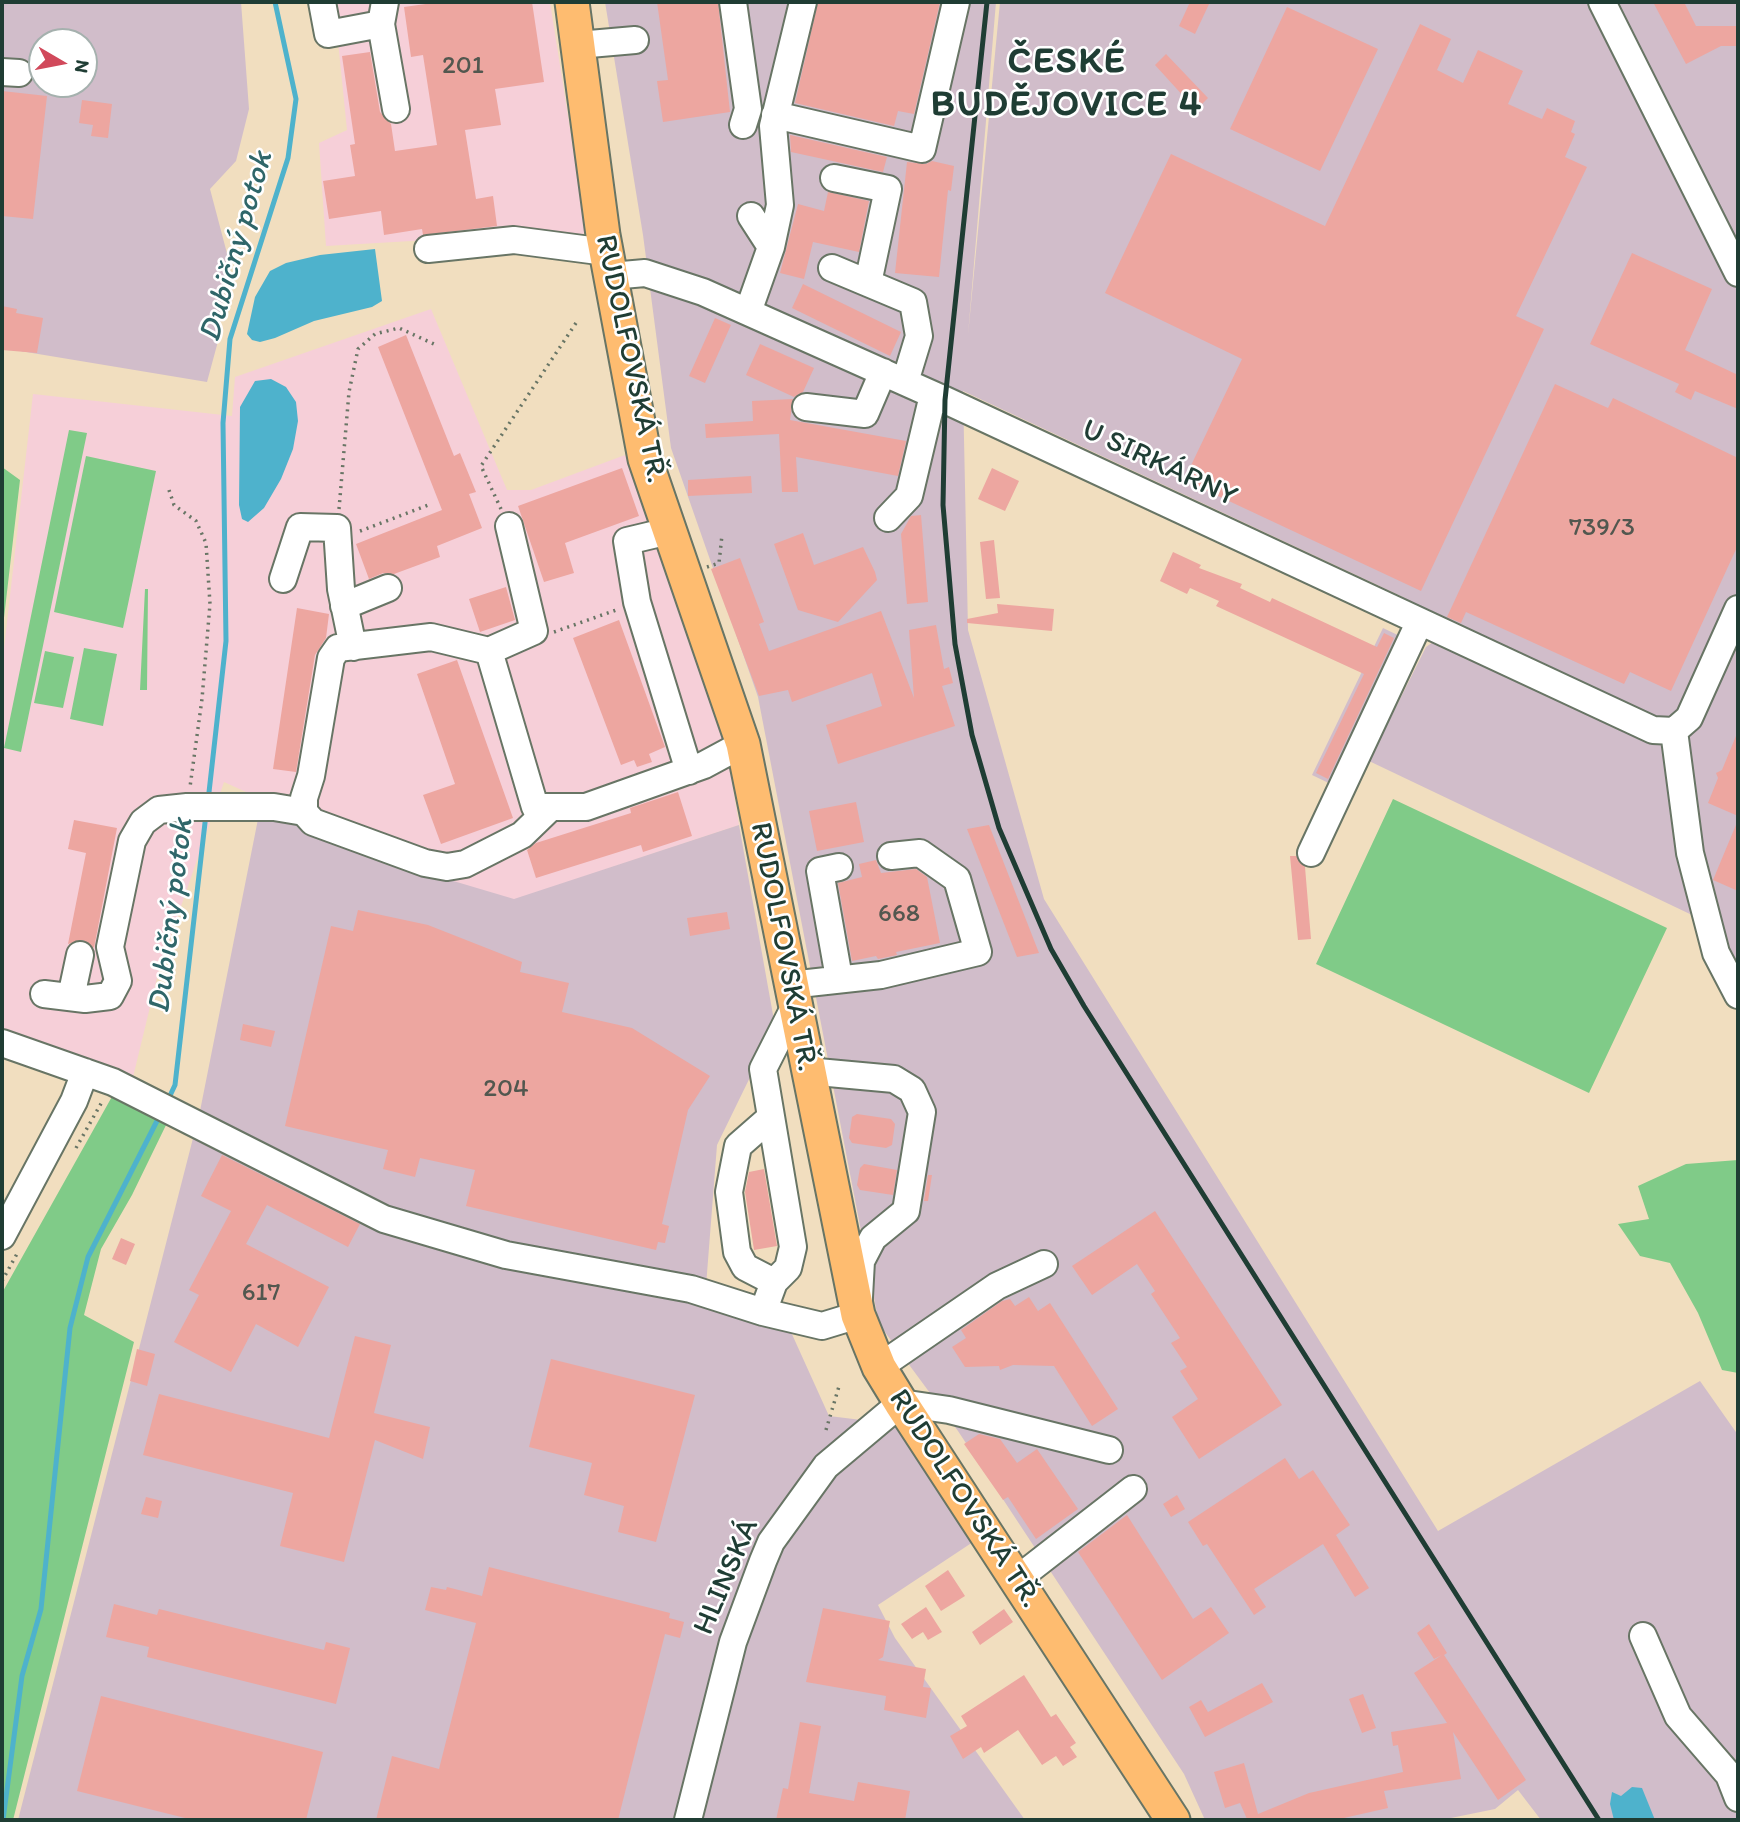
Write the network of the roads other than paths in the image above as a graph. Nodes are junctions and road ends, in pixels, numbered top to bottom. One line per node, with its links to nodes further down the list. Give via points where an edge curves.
1 (322, 2): 7 (street, via 328,34)
2 (572, 2): 9 (main road, RUDOLFOVSKÁ TŘ.)
3 (733, 2): 12 (street, via 748,109)
4 (803, 2): 11 (street)
5 (956, 2): 11 (street, via 922,149)
6 (1602, 2): 19 (street)
7 (383, 13): 10 (street)
8 (635, 40): 9 (street)
9 (578, 45): 17 (main road, RUDOLFOVSKÁ TŘ.)
10 (397, 109)
11 (775, 115): 15 (street, via 780,205)
12 (743, 125)
13 (834, 178): 20 (street, via 888,189)
14 (751, 216): 15 (street)
15 (771, 247): 21 (street)
16 (428, 249): 17 (street, U SIRKÁRNY, via 513,240)
17 (609, 264): 21 (street, U SIRKÁRNY, via 671,280); 27 (main road, RUDOLFOVSKÁ TŘ., via 645,459)
18 (832, 268): 20 (street)
19 (1738, 274)
20 (868, 284): 22 (street, via 913,302 919,337)
21 (748, 312): 22 (street, U SIRKÁRNY)
22 (894, 377): 23 (street, U SIRKÁRNY); 24 (street, via 865,414)
23 (933, 395): 25 (street, via 909,496); 32 (street, U SIRKÁRNY)
24 (806, 407)
25 (888, 518)
26 (509, 526): 34 (street, via 534,631)
27 (669, 531): 36 (main road, RUDOLFOVSKÁ TŘ.); 37 (street, via 627,541 637,602)
28 (283, 579): 30 (street, via 300,527 338,534)
29 (388, 588): 30 (street)
30 (344, 606): 33 (street)
31 (1738, 609): 35 (street, via 1689,718)
32 (1419, 623): 35 (street, U SIRKÁRNY, via 1653,730); 40 (street)
33 (353, 647): 34 (street, via 431,637); 39 (street, via 338,648 331,658)
34 (489, 651): 38 (street, via 535,807)
35 (1674, 731): 46 (street, via 1690,853 1716,953)
36 (743, 744): 37 (street); 47 (main road, RUDOLFOVSKÁ TŘ.)
37 (689, 771): 38 (street, via 586,807)
38 (551, 807): 39 (street, via 522,835 465,864 447,867 313,822)
39 (304, 812): 48 (street, via 274,807 159,810 143,822 132,841 110,947 118,981 110,996)
40 (1311, 853)
41 (891, 856): 44 (street, via 920,853 957,878 978,952 881,975)
42 (839, 867): 44 (street, via 820,871)
43 (80, 955): 48 (street)
44 (839, 978): 47 (street)
45 (44, 993): 48 (street)
46 (1738, 995)
47 (792, 996): 50 (main road, RUDOLFOVSKÁ TŘ.); 52 (street, via 764,1069)
48 (71, 997)
49 (2, 1043): 51 (street)
50 (807, 1071): 57 (main road, RUDOLFOVSKÁ TŘ.); 57 (street, via 894,1079 912,1090 922,1112 906,1211 873,1238 861,1261)
51 (85, 1072): 53 (street); 56 (street, via 384,1219 506,1255 691,1289)
52 (770, 1118): 55 (street, via 793,1247 788,1268); 55 (street, via 738,1146 729,1192 737,1252 745,1267)
53 (2, 1236)
54 (1044, 1264): 58 (street, via 997,1286)
55 (774, 1282): 56 (street)
56 (763, 1312): 57 (street, via 822,1326)
57 (858, 1315): 58 (main road, RUDOLFOVSKÁ TŘ.)
58 (879, 1367): 59 (main road, RUDOLFOVSKÁ TŘ.)
59 (901, 1403): 60 (street, via 949,1410); 62 (main road, RUDOLFOVSKÁ TŘ.); 65 (street, HLINSKÁ, via 826,1466 771,1542 733,1642)
60 (1110, 1450)
61 (1133, 1489): 62 (street)
62 (1016, 1580): 66 (main road, RUDOLFOVSKÁ TŘ.)
63 (1643, 1636): 64 (street, via 1678,1716 1729,1775)
64 (1738, 1798)
65 (688, 1820)
66 (1173, 1820)

